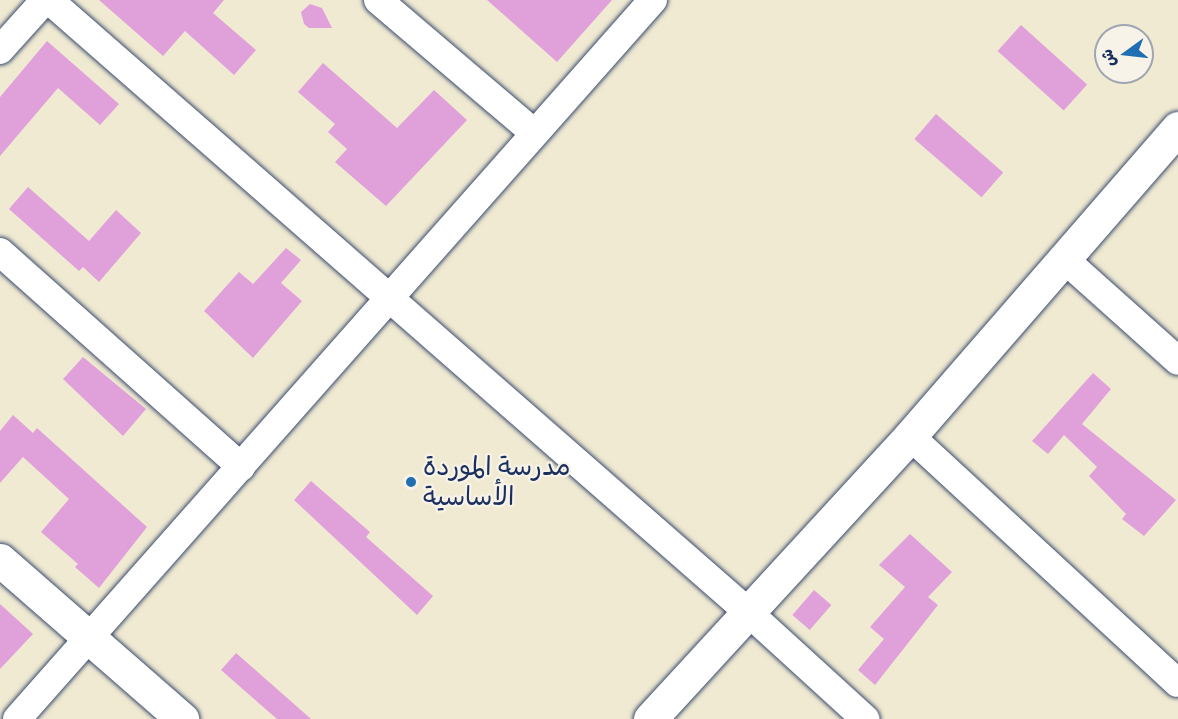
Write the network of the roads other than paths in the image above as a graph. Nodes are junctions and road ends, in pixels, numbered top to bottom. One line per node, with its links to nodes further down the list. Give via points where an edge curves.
1 (47, 0): 4 (street); 9 (street)
2 (378, 0): 6 (street)
3 (652, 0): 6 (street)
4 (0, 50)
5 (1178, 128): 8 (main road)
6 (534, 133): 9 (street)
7 (0, 252): 12 (street)
8 (1063, 258): 10 (street); 11 (main road)
9 (388, 298): 12 (street); 14 (street)
10 (1178, 361)
11 (910, 436): 14 (main road); 16 (street)
12 (241, 467): 15 (street)
13 (0, 560): 15 (main road)
14 (748, 612): 19 (main road); 20 (street)
15 (90, 638): 17 (street); 18 (main road)
16 (1178, 683)
17 (17, 719)
18 (182, 719)
19 (650, 719)
20 (865, 719)

